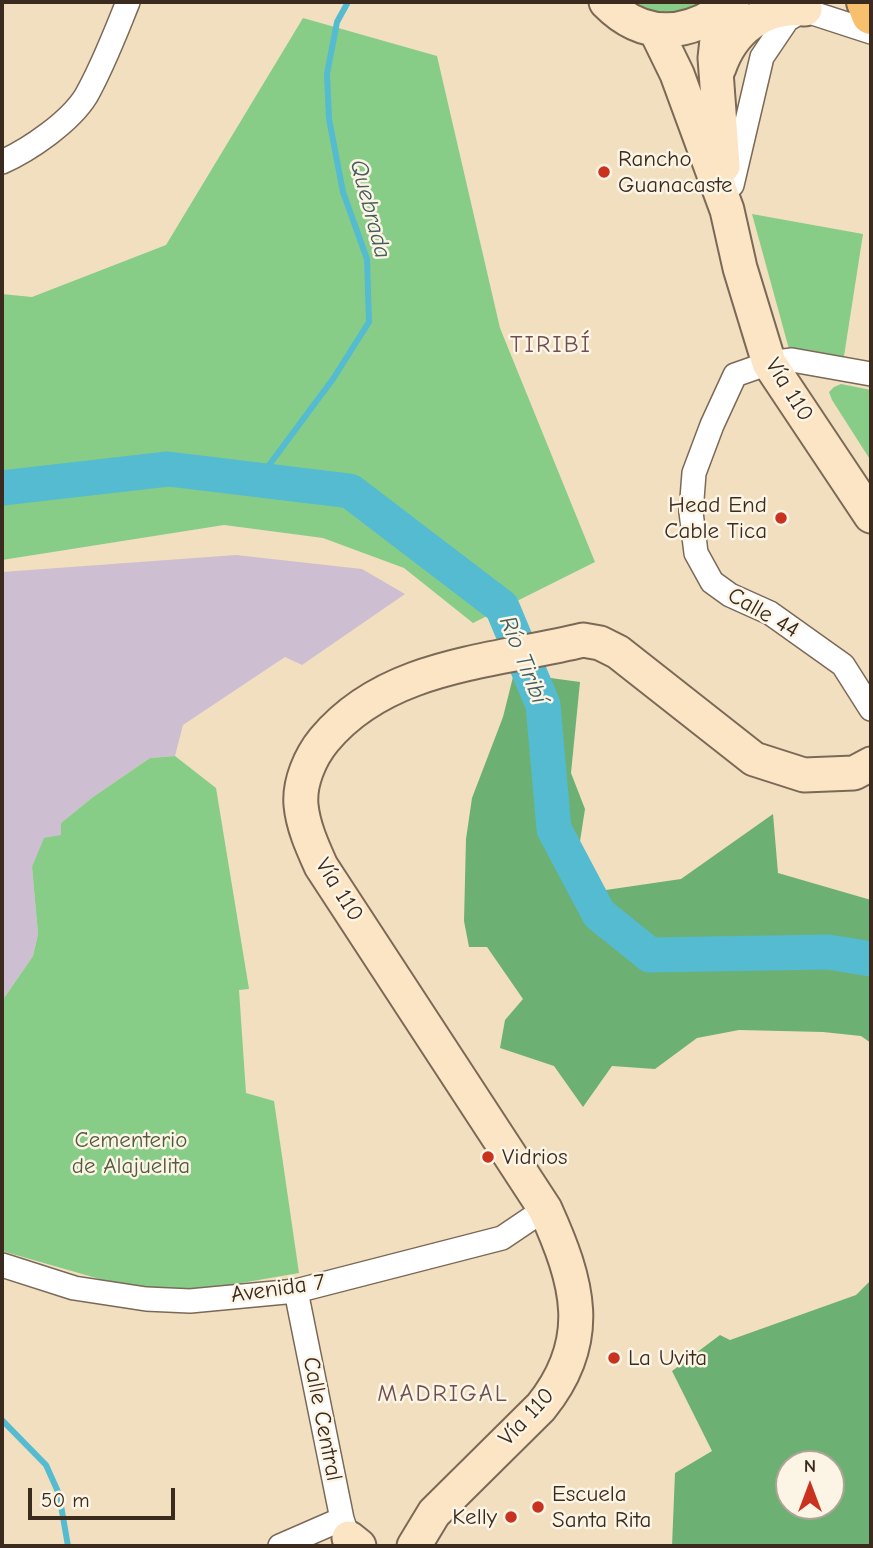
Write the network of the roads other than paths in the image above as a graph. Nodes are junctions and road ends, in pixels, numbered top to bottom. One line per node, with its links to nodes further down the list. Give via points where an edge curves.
1 (128, 2): 10 (street, via 84,98 27,150)
2 (606, 2): 7 (main road, via 627,19)
3 (866, 2): 6 (highway)
4 (790, 6): 8 (street); 9 (main road, via 746,26 729,44 719,66); 11 (street, via 787,20 762,57)
5 (727, 7): 7 (main road, via 687,29); 9 (main road, Vía 110, via 715,58)
6 (871, 15)
7 (656, 31): 11 (main road, Vía 110, via 677,74)
8 (871, 32)
9 (717, 91): 11 (main road, Vía 110)
10 (2, 162)
11 (727, 210): 12 (main road, Vía 110)
12 (769, 363): 13 (street, Calle 44, via 792,360); 14 (main road, Vía 110); 15 (street, Calle 44, via 735,375 712,425 694,474 691,512 696,553 712,582 770,613 842,665)
13 (871, 374)
14 (871, 516)
15 (871, 709)
16 (871, 764): 17 (main road, Vía 110, via 854,773 804,775 754,759 618,652 583,640 461,664 405,682 351,712 316,750 305,776 301,803 321,866)
17 (545, 1209): 19 (street, Avenida 7, via 502,1238); 21 (main road, Vía 110, via 561,1243 573,1288 576,1323 571,1357 541,1407 434,1513)
18 (2, 1265): 19 (street, Avenida 7, via 74,1288 146,1299 190,1301)
19 (296, 1291): 20 (street, Calle Central)
20 (350, 1537): 22 (street)
21 (411, 1542)
22 (280, 1546)

